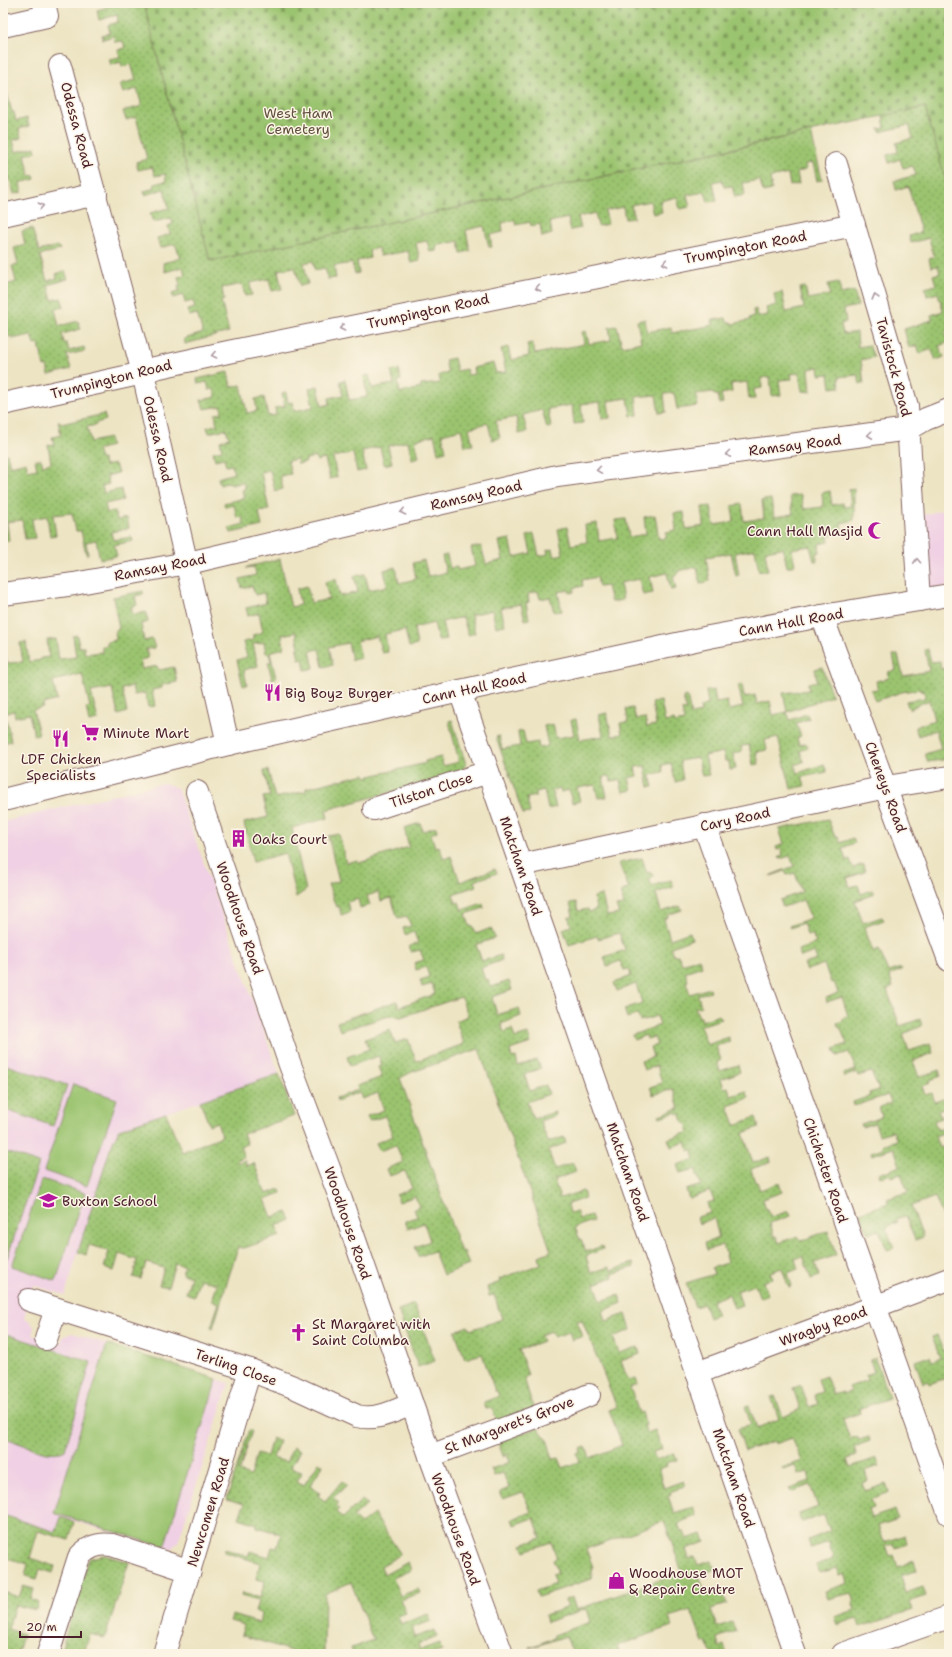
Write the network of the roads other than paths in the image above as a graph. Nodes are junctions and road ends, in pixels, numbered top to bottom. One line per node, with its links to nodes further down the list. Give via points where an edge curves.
1 (45, 9): 2 (street)
2 (3, 26)
3 (60, 66): 5 (street, Odessa Road)
4 (836, 164): 7 (street, Tavistock Road)
5 (96, 194): 6 (street, one-way to 5); 8 (street, Odessa Road)
6 (3, 215)
7 (854, 225): 8 (street, Trumpington Road, one-way to 8, via 235,350); 11 (street, Tavistock Road, one-way to 7, via 907,406)
8 (143, 373): 9 (street, Trumpington Road); 12 (street, Odessa Road)
9 (3, 404)
10 (949, 410): 11 (street, Ramsay Road)
11 (909, 429): 12 (street, Ramsay Road, one-way to 12, via 557,476); 15 (street, Tavistock Road, one-way to 11)
12 (186, 563): 13 (street, Ramsay Road); 18 (street, Odessa Road)
13 (3, 594)
14 (949, 595): 15 (street, Cann Hall Road)
15 (919, 600): 16 (street, Cann Hall Road)
16 (822, 616): 17 (street, Cann Hall Road); 21 (street, Cheneys Road)
17 (460, 691): 18 (street, Cann Hall Road); 19 (street, Matcham Road)
18 (228, 744): 23 (street, Cann Hall Road)
19 (488, 772): 24 (street, Tilston Close); 26 (street, Matcham Road)
20 (949, 777): 21 (street, Cary Road)
21 (886, 787): 25 (street, Cary Road); 27 (street, Cheneys Road)
22 (197, 792): 36 (street, Woodhouse Road, via 289,1062 341,1200)
23 (3, 800)
24 (374, 809)
25 (704, 825): 26 (street, Cary Road); 30 (street, Chichester Road)
26 (521, 865): 34 (street, Matcham Road)
27 (949, 960)
28 (949, 1279): 30 (street, Wragby Road)
29 (29, 1300): 31 (street, Terling Close)
30 (875, 1307): 34 (street, Wragby Road); 38 (street, Chichester Road)
31 (56, 1309): 32 (street); 33 (street, Terling Close)
32 (46, 1339)
33 (250, 1370): 36 (street, Terling Close, via 366,1418 387,1415); 39 (street, Newcomen Road)
34 (697, 1373): 44 (street, Matcham Road)
35 (589, 1395): 37 (street, St Margaret's Grove)
36 (412, 1404): 37 (street, Woodhouse Road)
37 (430, 1456): 43 (street, Woodhouse Road)
38 (949, 1514)
39 (190, 1571): 41 (street, via 112,1546 100,1545 88,1549 79,1557); 42 (street, Newcomen Road)
40 (949, 1617): 45 (street)
41 (48, 1654)
42 (164, 1654)
43 (502, 1654)
44 (795, 1654)
45 (843, 1654)

